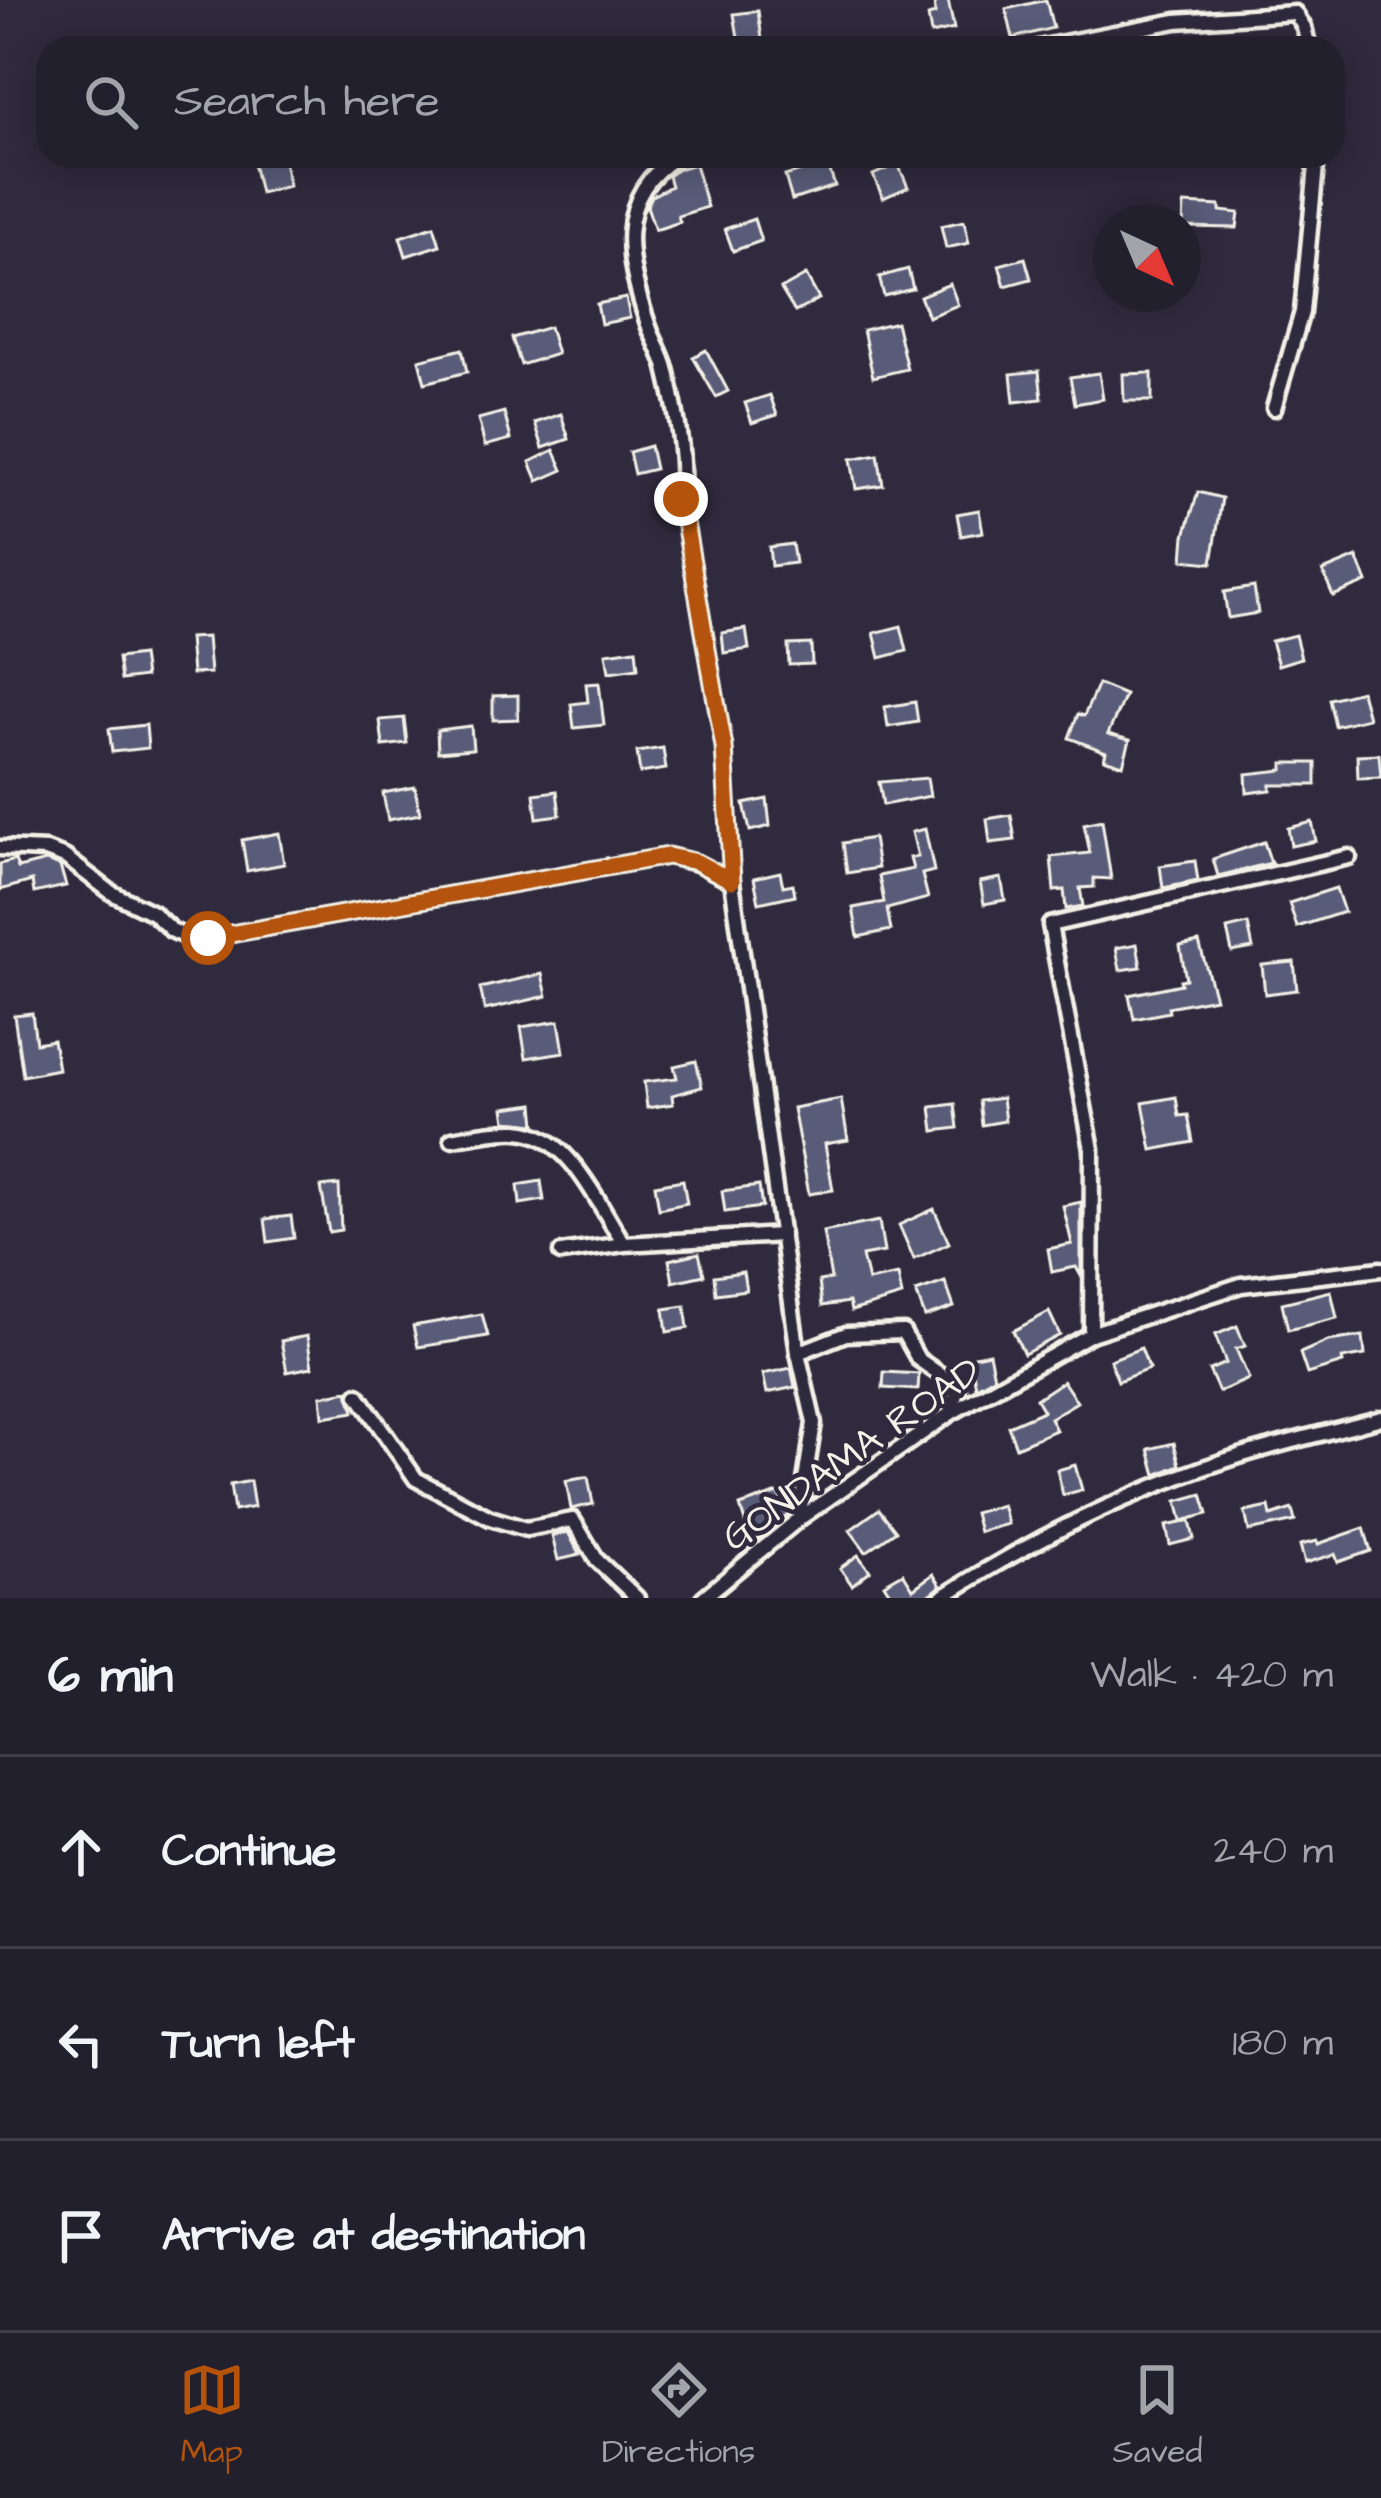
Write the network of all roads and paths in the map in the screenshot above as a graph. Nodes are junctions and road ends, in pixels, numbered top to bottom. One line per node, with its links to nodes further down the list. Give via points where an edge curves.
1 (1099, 36): 2 (street, via 1295,13)
2 (1306, 36)
3 (662, 168): 8 (street, via 628,220 677,429 681,499 724,747)
4 (1316, 168): 5 (street, via 1302,312)
5 (1274, 408)
6 (0, 848): 8 (street, via 65,857 186,937 243,934 668,856)
7 (1349, 857): 14 (street, via 1050,925 1092,1149)
8 (732, 881): 10 (street)
9 (452, 1139): 11 (street, via 520,1131 544,1138 568,1159)
10 (782, 1235): 11 (street); 15 (street)
11 (623, 1244): 12 (street)
12 (561, 1253)
13 (1381, 1269): 14 (street, GONDAMA ROAD, via 1241,1285)
14 (1091, 1334): 17 (street, GONDAMA ROAD)
15 (798, 1353): 17 (street, via 846,1334 903,1332 923,1364 958,1387); 19 (street, via 814,1423)
16 (358, 1395): 20 (street, via 416,1479 526,1529 573,1520 597,1560)
17 (951, 1413): 19 (street, GONDAMA ROAD)
18 (1381, 1418): 22 (street, via 1230,1459 1137,1495 1014,1550)
19 (799, 1520): 21 (street, GONDAMA ROAD)
20 (637, 1598)
21 (703, 1598)
22 (941, 1598)

